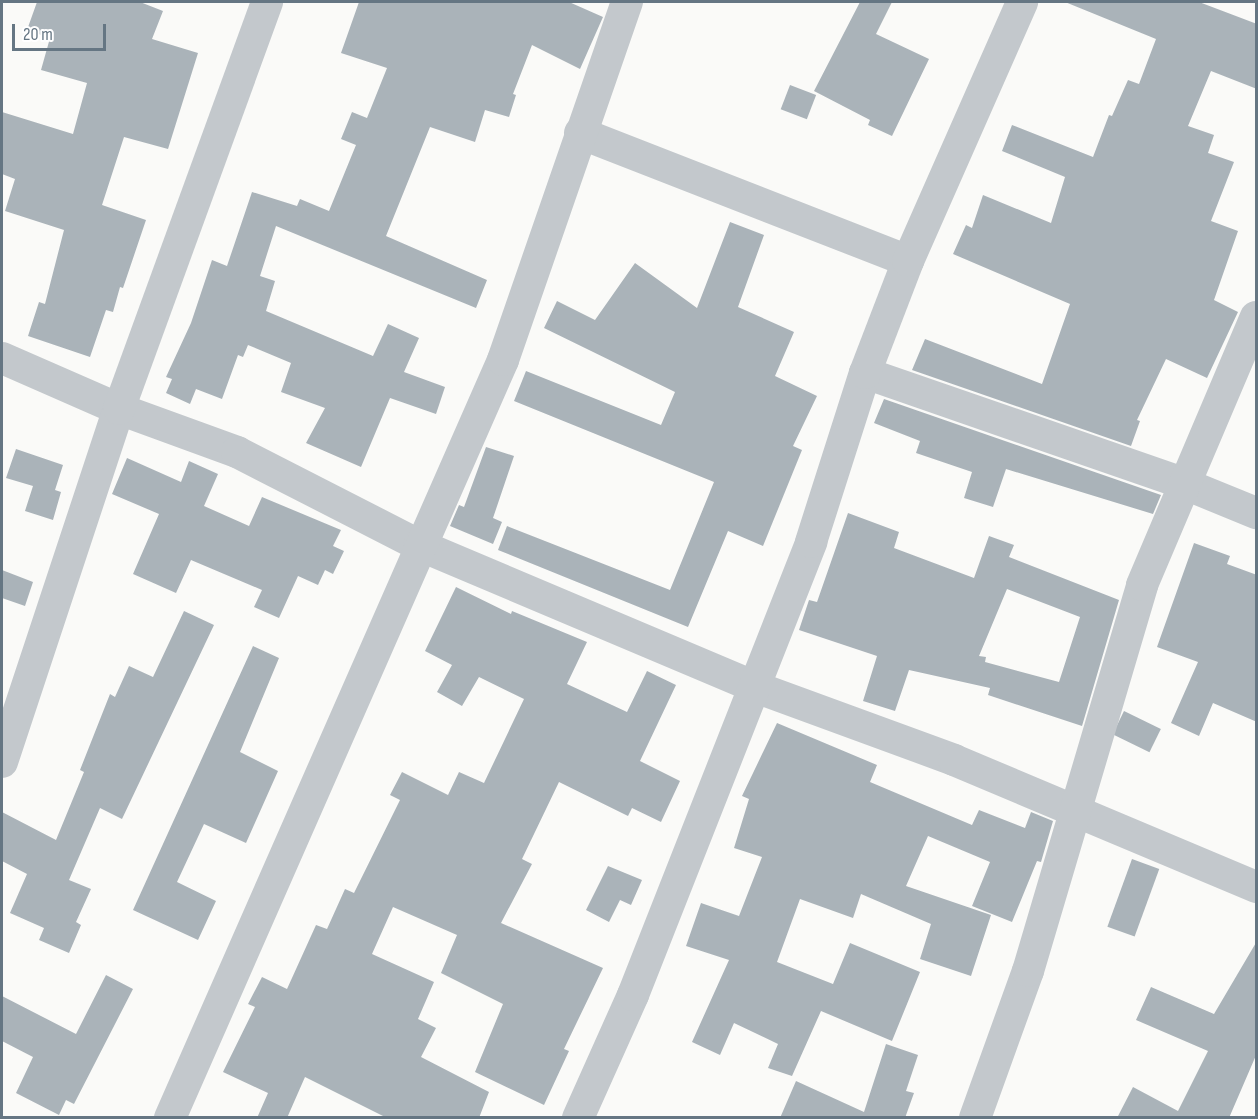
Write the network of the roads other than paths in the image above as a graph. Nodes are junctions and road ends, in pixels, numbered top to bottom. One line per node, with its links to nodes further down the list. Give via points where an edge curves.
1 (267, 2): 9 (street)
2 (627, 2): 4 (street)
3 (1022, 2): 5 (street)
4 (580, 133): 5 (street); 12 (street, via 503,360)
5 (908, 261): 8 (street)
6 (1257, 317): 10 (street)
7 (2, 358): 9 (street)
8 (865, 373): 10 (street); 13 (street, via 811,542)
9 (119, 409): 12 (street, via 237,452); 14 (street)
10 (1185, 484): 11 (street); 15 (street, via 1142,585)
11 (1257, 513)
12 (419, 545): 13 (street); 17 (street)
13 (754, 687): 15 (street, via 954,760); 18 (street, via 633,995)
14 (2, 762)
15 (1076, 811): 16 (street); 19 (street, via 1028,971)
16 (1257, 887)
17 (170, 1118)
18 (578, 1118)
19 (975, 1118)

